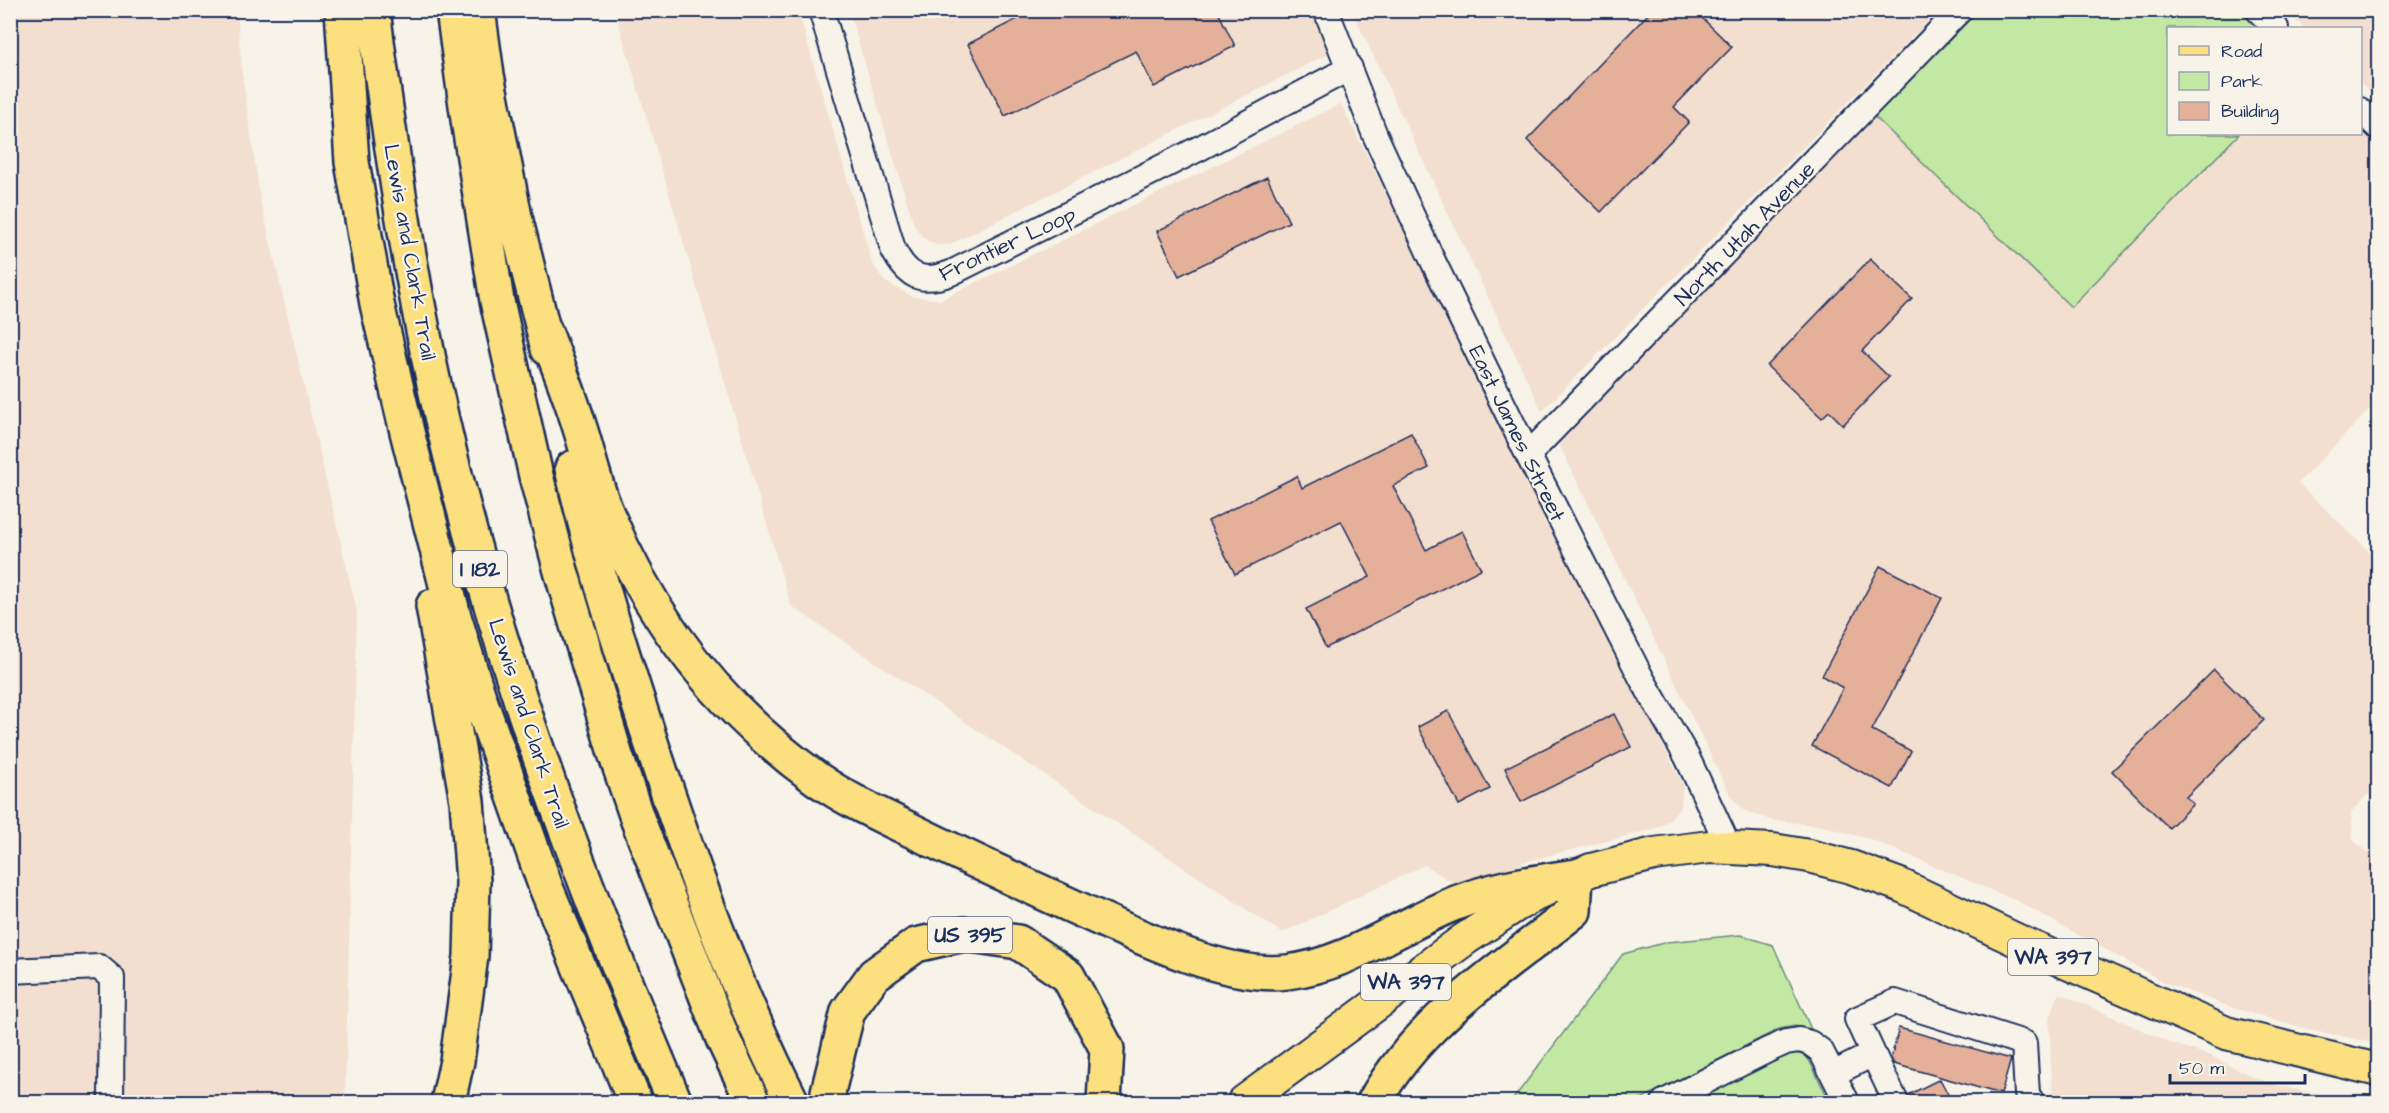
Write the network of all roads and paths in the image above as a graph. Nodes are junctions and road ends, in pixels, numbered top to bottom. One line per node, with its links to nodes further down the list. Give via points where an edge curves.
1 (342, 10): 14 (highway, via 352,162 377,304)
2 (373, 10): 25 (highway, Lewis and Clark Trail / I 182, via 392,150 426,342 475,549 562,820)
3 (453, 10): 26 (highway, via 497,301 561,571 637,818 723,1039)
4 (478, 10): 13 (highway, via 515,217)
5 (821, 10): 10 (street, Frontier Loop, via 893,249 906,270 929,279 951,273 1067,215)
6 (1326, 10): 10 (street, East James Street)
7 (1960, 10): 15 (street, North Utah Avenue)
8 (2258, 10): 9 (street)
9 (2275, 27)
10 (1350, 68): 15 (street, East James Street, via 1395,180)
11 (2362, 111): 12 (street)
12 (2379, 127)
13 (544, 329): 17 (highway, via 606,512 652,606 699,670 752,726 820,781 862,806 1099,918 1176,950 1257,972 1287,972 1360,951 1478,894); 27 (highway, via 581,508 628,671 713,918)
14 (407, 432): 23 (highway, via 467,801 473,882 471,956 458,1061); 24 (highway, via 479,697 545,885)
15 (1528, 455): 16 (street, East James Street, via 1642,679 1688,757)
16 (1729, 847): 17 (main road, WA 397, via 1654,854); 20 (main road, WA 397, via 1773,850 1851,867 1900,885 2226,1032)
17 (1576, 876): 30 (main road, WA 397, via 1518,904 1465,939); 31 (highway, via 1574,911 1459,1001 1387,1078)
18 (10, 971): 22 (street, via 99,967 112,978)
19 (1873, 1054): 21 (street); 34 (street); 35 (street, via 1857,1019 1895,1002 2024,1043 2027,1094)
20 (2379, 1070)
21 (1833, 1074): 32 (street, via 1815,1046 1799,1040 1786,1042); 33 (street)
22 (111, 1102)
23 (448, 1102)
24 (635, 1102)
25 (675, 1102)
26 (753, 1102)
27 (792, 1102)
28 (830, 1102): 29 (highway, US 395, via 828,1092 848,1011 874,975 916,945 964,934 1018,942 1068,976 1107,1049)
29 (1104, 1102)
30 (1244, 1102)
31 (1374, 1102)
32 (1664, 1102)
33 (1847, 1102)
34 (1896, 1102)
35 (2032, 1102)

